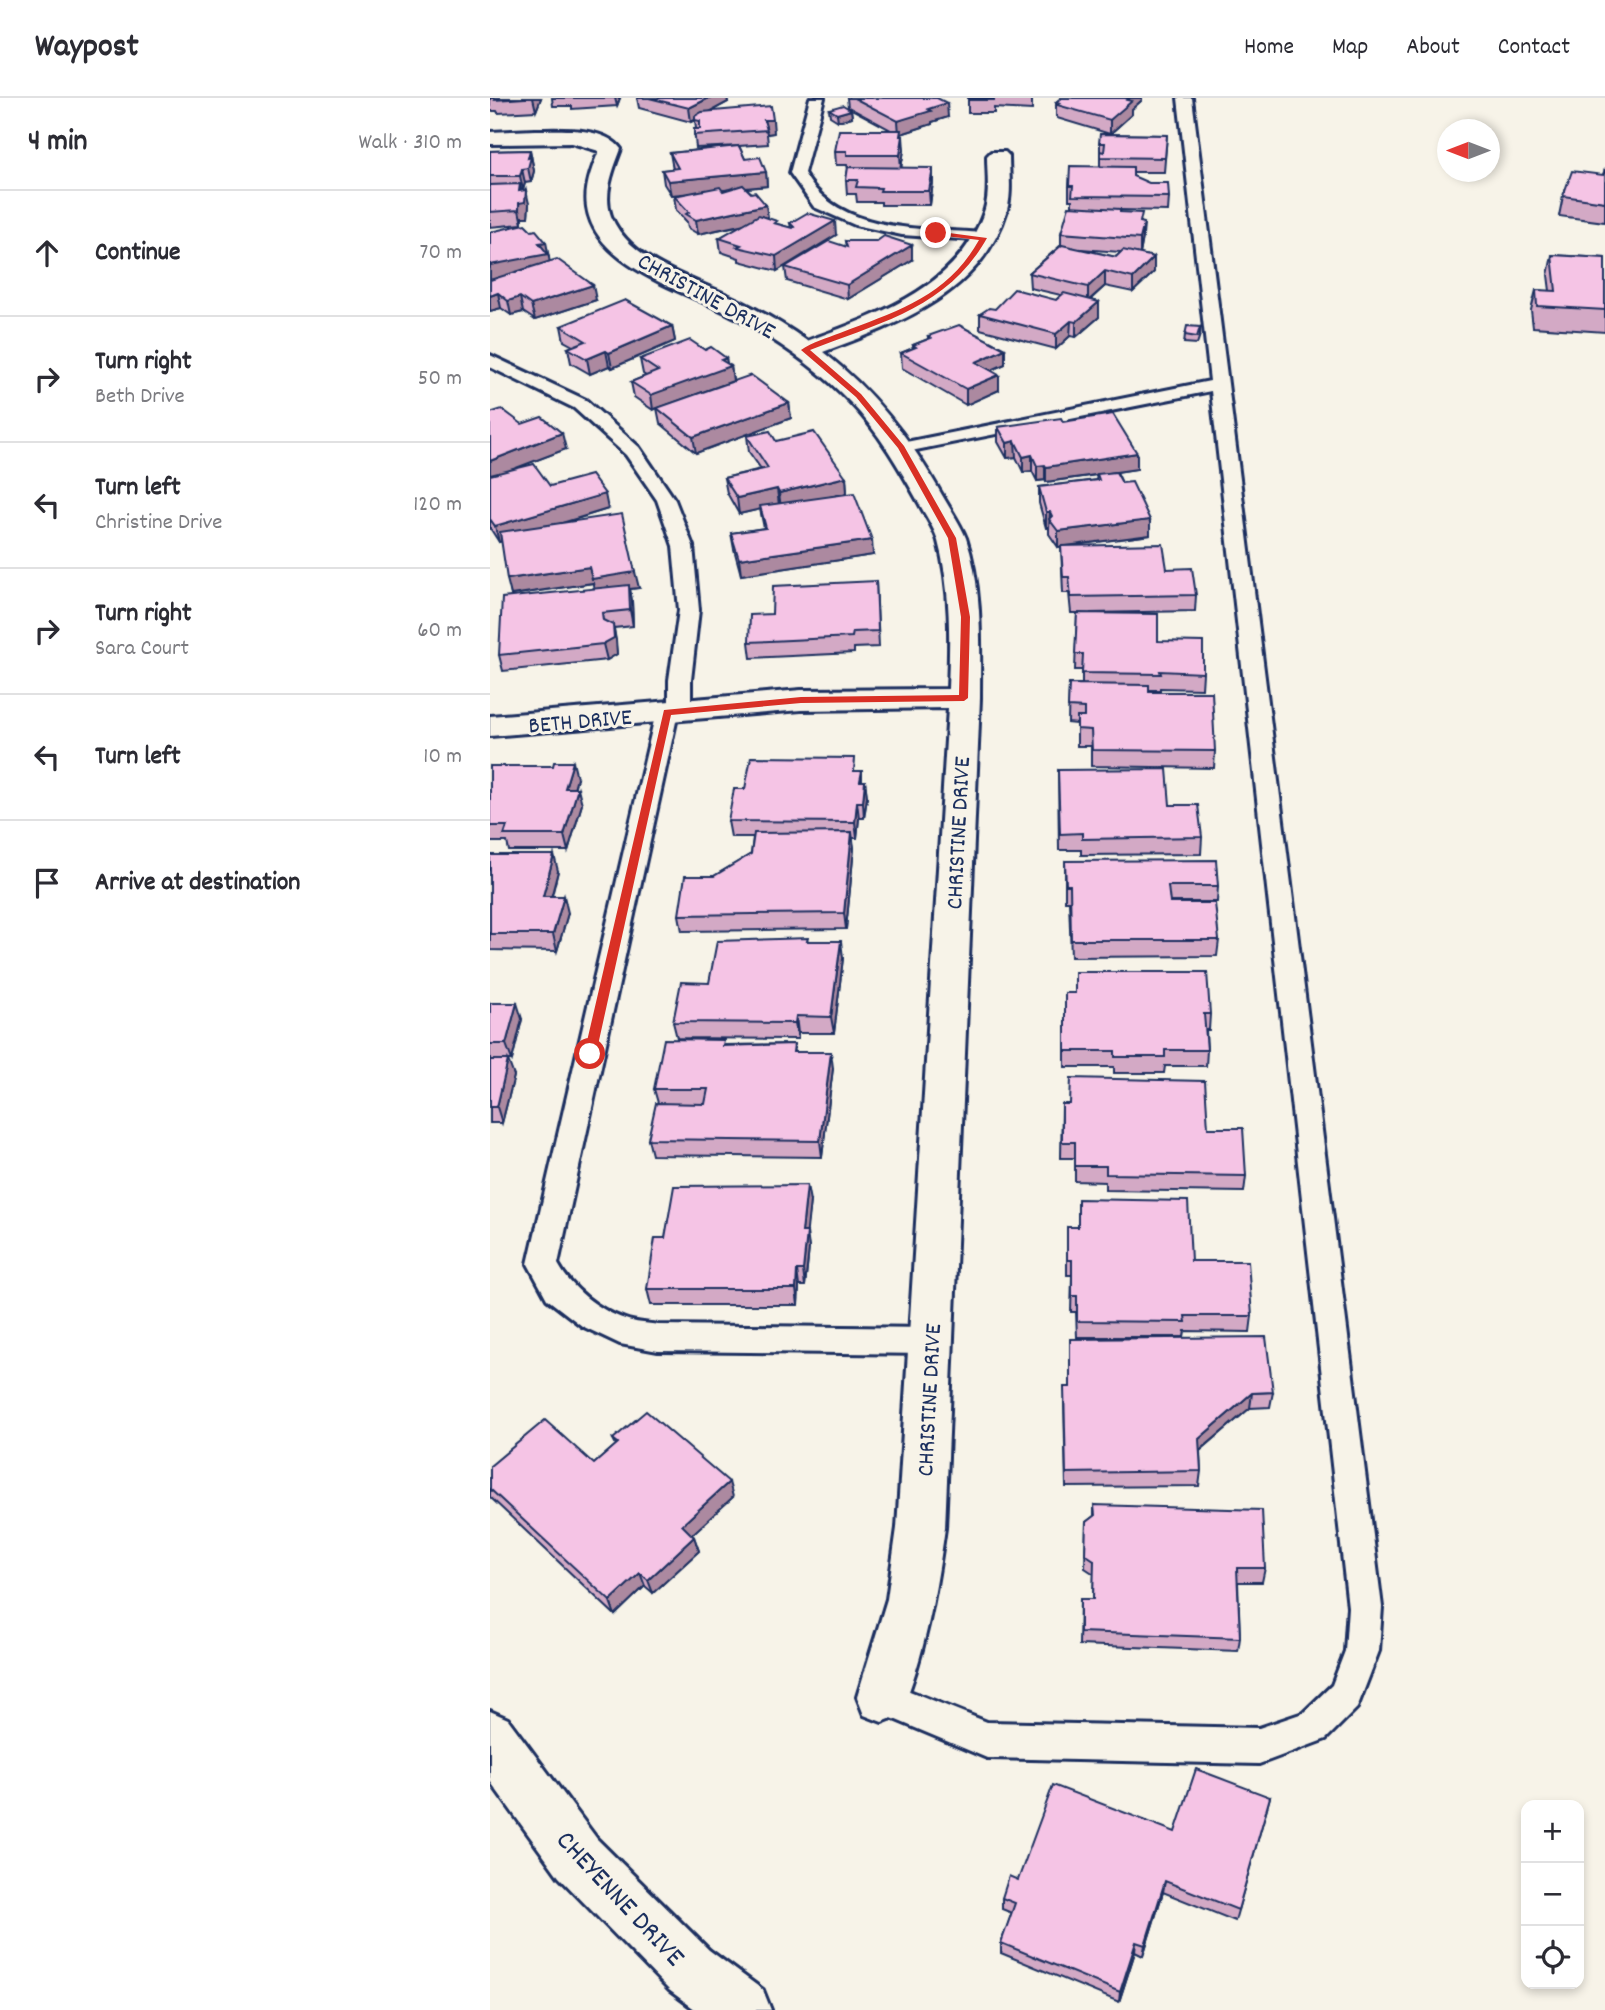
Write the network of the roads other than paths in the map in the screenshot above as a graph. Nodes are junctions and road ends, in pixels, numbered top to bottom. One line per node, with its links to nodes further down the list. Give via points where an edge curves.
1 (817, 98): 5 (lane, via 797,173 807,192 824,207 889,228)
2 (1185, 98): 8 (lane)
3 (490, 138): 6 (street, CHRISTINE DRIVE, via 600,141 610,149 599,183 600,216 623,247 654,269 728,304)
4 (998, 156): 5 (street, via 996,209)
5 (984, 238): 6 (street, via 948,284 918,305)
6 (805, 350): 9 (street, CHRISTINE DRIVE, via 858,395)
7 (490, 360): 11 (lane, via 580,404 633,451 666,500 683,546 689,610)
8 (1219, 384): 9 (lane); 14 (lane, via 1365,1606 1362,1651 1345,1696 1314,1727 1259,1746 987,1740)
9 (901, 448): 10 (street, CHRISTINE DRIVE, via 952,538 966,617)
10 (964, 698): 11 (street, BETH DRIVE, via 801,700); 13 (street, CHRISTINE DRIVE)
11 (674, 712): 12 (street, BETH DRIVE); 13 (lane, via 543,1264 557,1290 620,1331 658,1338)
12 (490, 726)
13 (931, 1341): 14 (street, CHRISTINE DRIVE, via 920,1540 911,1599)
14 (882, 1697)
15 (490, 1737): 16 (street, CHEYENNE DRIVE, via 578,1858 689,1969)
16 (743, 2010)

